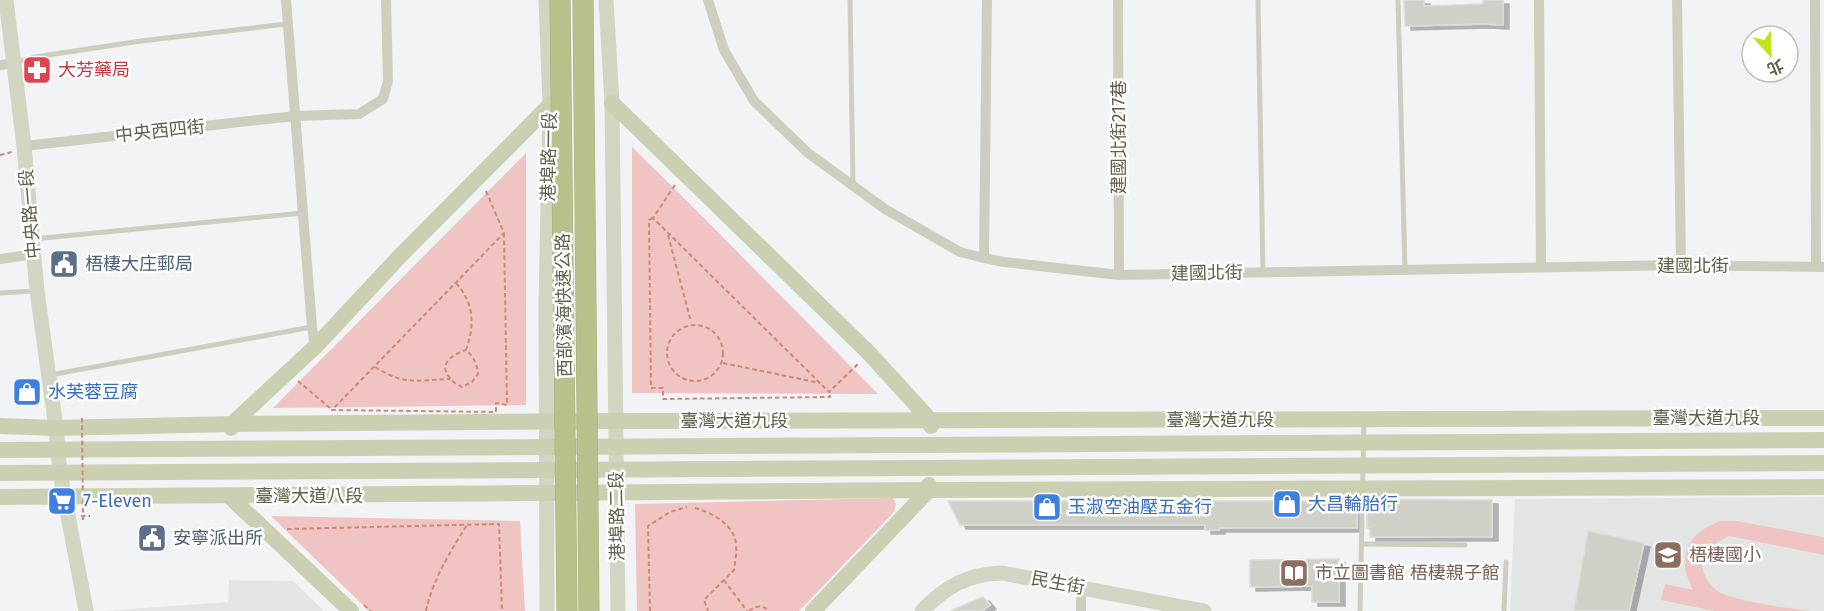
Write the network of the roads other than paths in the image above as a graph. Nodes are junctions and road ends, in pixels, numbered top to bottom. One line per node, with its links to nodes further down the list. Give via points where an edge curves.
1 (6, 0): 18 (street, 中央路一段)
2 (286, 0): 17 (street)
3 (386, 0): 21 (street, 中央西四街, via 388,81 383,99 359,114)
4 (546, 0): 20 (street, 港埠路一段)
5 (560, 0): 77 (highway, 西部濱海快速公路, bridge)
6 (583, 0): 78 (highway, 西部濱海快速公路, bridge)
7 (606, 0): 19 (street)
8 (708, 0): 23 (street, 建國北街, via 724,50 754,101 808,153)
9 (850, 0): 23 (lane)
10 (987, 0): 26 (street)
11 (1118, 0): 33 (street, 建國北街217巷)
12 (1258, 0): 32 (lane)
13 (1398, 0): 31 (lane)
14 (1539, 0): 30 (street)
15 (1677, 0): 28 (street)
16 (1815, 0): 29 (street)
17 (289, 23): 18 (lane, via 141,41); 21 (street)
18 (7, 64): 22 (street, 中央路一段)
19 (612, 103): 41 (main road, via 869,353); 43 (street)
20 (550, 105): 37 (main road); 42 (street, 港埠路一段)
21 (295, 116): 22 (street, 中央西四街); 24 (street)
22 (24, 146): 25 (street, 中央路一段)
23 (854, 187): 26 (street, 建國北街, via 960,252)
24 (303, 213): 25 (lane); 36 (street)
25 (33, 247): 27 (street); 34 (street, 中央路一段)
26 (984, 258): 33 (street, 建國北街)
27 (0, 259)
28 (1681, 265): 29 (street, 建國北街); 30 (street, 建國北街)
29 (1820, 266)
30 (1541, 267): 31 (street, 建國北街)
31 (1405, 271): 32 (street, 建國北街)
32 (1263, 272): 33 (street, 建國北街)
33 (1119, 275)
34 (37, 291): 35 (lane); 38 (street, 中央路一段)
35 (0, 293)
36 (312, 327): 37 (street); 38 (lane)
37 (315, 346): 44 (main road)
38 (48, 376): 46 (street, 中央路一段)
39 (1824, 418): 40 (main road, 臺灣大道九段)
40 (1364, 419): 41 (main road, 臺灣大道九段); 48 (lane)
41 (931, 421): 43 (main road, 臺灣大道九段); 49 (main road)
42 (545, 422): 43 (main road); 44 (main road); 50 (street, 港埠路一段)
43 (616, 422): 51 (street, 港埠路二段)
44 (231, 424): 46 (main road); 52 (main road)
45 (0, 426): 46 (main road)
46 (56, 428): 54 (street, 中央路一段)
47 (1824, 440): 48 (main road, 臺灣大道九段)
48 (1364, 442): 49 (main road, 臺灣大道九段); 56 (lane)
49 (931, 444): 51 (main road, 臺灣大道九段); 57 (main road)
50 (545, 446): 51 (main road); 52 (main road); 58 (street, 港埠路一段)
51 (616, 446): 59 (street, 港埠路二段)
52 (229, 448): 54 (main road)
53 (0, 450): 54 (main road)
54 (58, 450): 61 (street, 中央路一段)
55 (1824, 463): 56 (main road)
56 (1364, 465): 57 (main road); 63 (lane)
57 (930, 467): 59 (main road); 64 (main road)
58 (546, 470): 59 (main road, 臺灣大道八段); 61 (main road, 臺灣大道八段); 65 (street, 港埠路一段)
59 (617, 470): 66 (street, 港埠路二段)
60 (0, 473): 61 (main road, 臺灣大道八段)
61 (60, 473): 67 (street, 中央路一段)
62 (1824, 486): 63 (main road)
63 (1364, 489): 64 (main road); 70 (lane)
64 (929, 490): 66 (main road); 80 (main road)
65 (546, 494): 66 (main road, 臺灣大道八段); 68 (main road, 臺灣大道八段); 76 (street)
66 (617, 494): 79 (street, 港埠路二段)
67 (63, 496): 68 (main road, 臺灣大道八段); 69 (main road, 臺灣大道八段); 75 (street, 中央路一段)
68 (229, 496): 74 (main road)
69 (0, 497)
70 (1362, 544): 71 (lane); 84 (lane)
71 (1465, 544)
72 (1506, 562): 85 (lane)
73 (1081, 587): 81 (street, 民生街, via 1013,574 981,575 946,589); 82 (street); 83 (street, 民生街)
74 (357, 607)
75 (86, 611)
76 (547, 611)
77 (567, 611)
78 (590, 611)
79 (618, 611)
80 (813, 611)
81 (922, 611)
82 (1081, 611)
83 (1204, 611)
84 (1360, 611)
85 (1504, 611)

